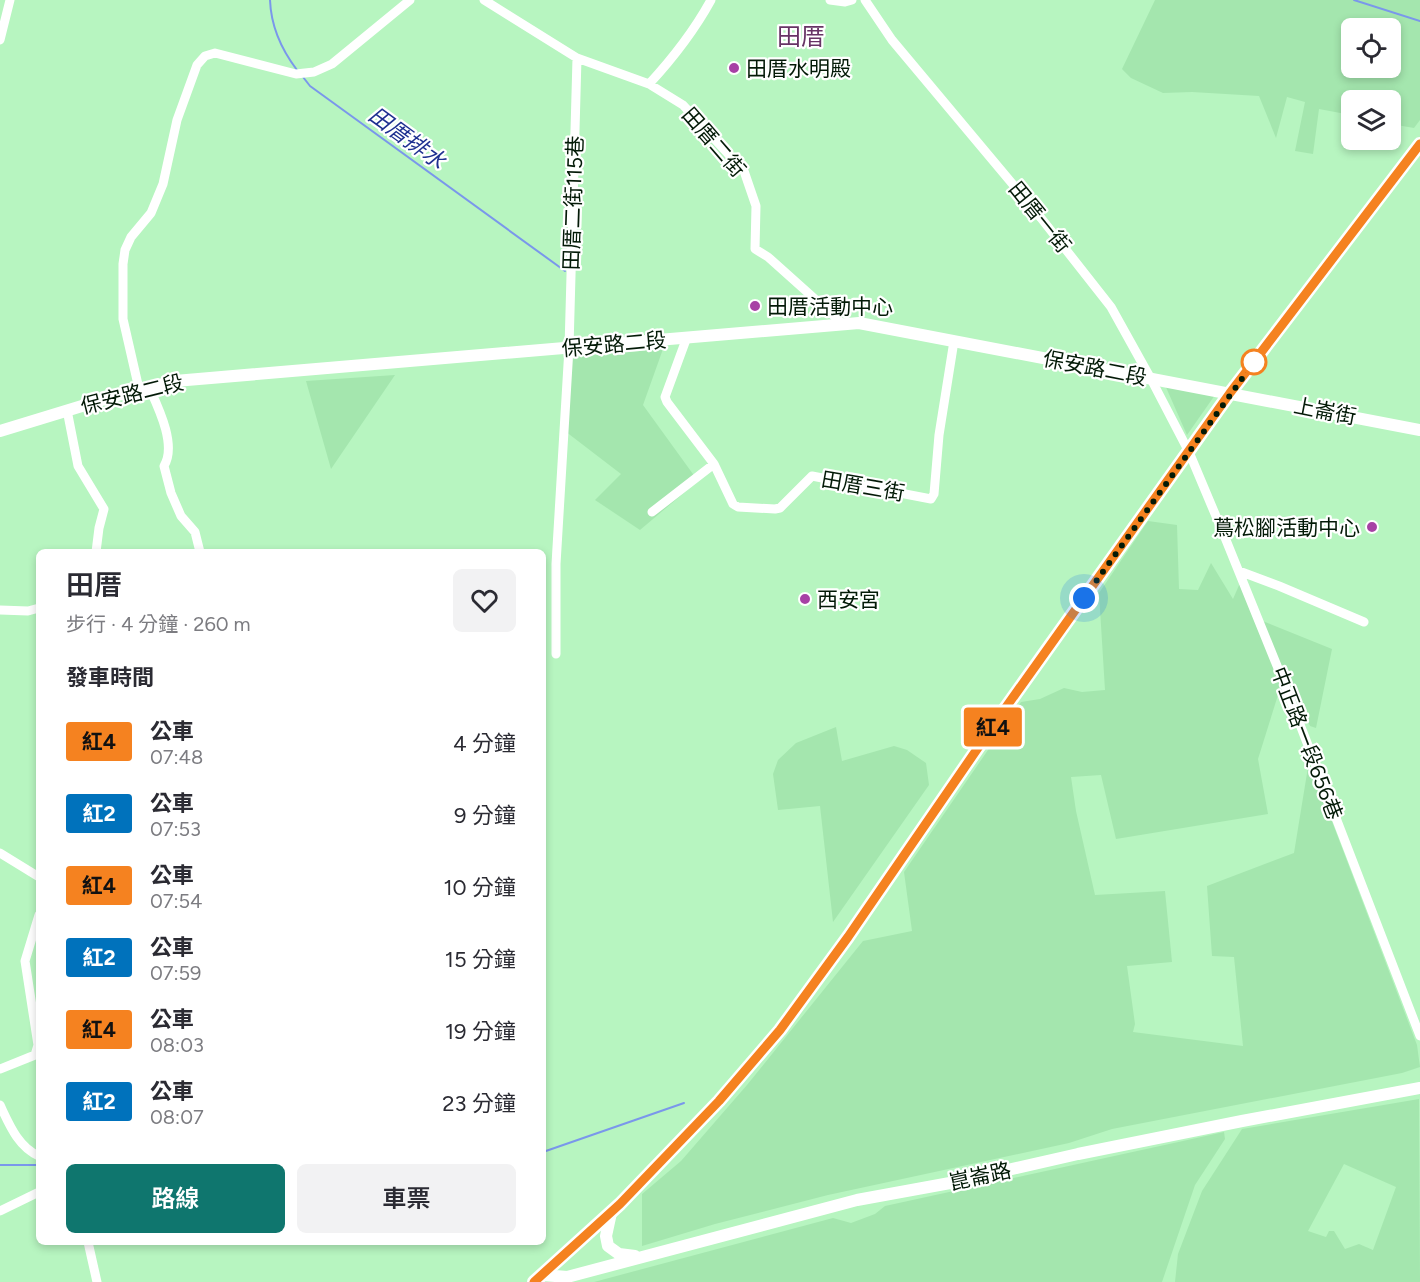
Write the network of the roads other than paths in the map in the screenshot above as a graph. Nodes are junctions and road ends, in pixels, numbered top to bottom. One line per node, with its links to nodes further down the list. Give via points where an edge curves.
1 (10, 0): 8 (street)
2 (410, 0): 17 (street, via 332,64 314,72 299,74 215,53 205,56 197,65 177,120 163,184 151,213 125,250 123,319)
3 (484, 0): 9 (street, 田厝二街)
4 (711, 0): 10 (street, via 688,37)
5 (830, 0): 6 (street)
6 (852, 0)
7 (865, 0): 16 (street, 田厝一街, via 892,40 1111,307)
8 (0, 40)
9 (577, 58): 10 (street, 田厝二街); 15 (street, 田厝二街115巷)
10 (649, 84): 12 (street, 田厝二街, via 683,105 744,171 756,206 755,249 768,256)
11 (1420, 144): 18 (street)
12 (844, 325): 13 (street, 保安路二段); 14 (street, 保安路二段, via 859,323)
13 (687, 337): 15 (street, 保安路二段); 23 (street, 田厝三街, via 666,402)
14 (954, 341): 16 (street, 保安路二段); 23 (street, 田厝三街, via 931,499 812,476 780,508 738,507 728,498)
15 (568, 348): 17 (street, 保安路二段, via 204,378); 31 (street, 田厝二街115巷, via 556,564)
16 (1151, 379): 18 (street, 保安路二段); 22 (street, 田厝一街)
17 (144, 388): 19 (street, 保安路二段); 26 (street, via 168,436 164,466 171,493 181,516 195,532)
18 (1230, 393): 20 (street, 上崙街); 22 (street)
19 (68, 410): 21 (street, 保安路二段); 25 (street, via 78,466 104,509)
20 (1420, 430)
21 (0, 431)
22 (1189, 452): 27 (street, 中正路一段656巷); 44 (street, via 780,1030 719,1101)
23 (714, 464): 24 (street)
24 (652, 513)
25 (96, 549)
26 (199, 549)
27 (1239, 572): 30 (street); 36 (street, 中正路一段656巷)
28 (36, 609): 29 (street)
29 (0, 610)
30 (1364, 622)
31 (556, 654)
32 (0, 853): 33 (street)
33 (36, 875)
34 (36, 925): 35 (street, via 25,961)
35 (36, 1032)
36 (1420, 1036)
37 (36, 1052): 38 (street)
38 (0, 1070)
39 (1420, 1088): 46 (street, 崑崙路, via 857,1200)
40 (0, 1105): 41 (street, via 13,1132)
41 (36, 1155)
42 (36, 1193): 43 (street)
43 (0, 1211)
44 (611, 1212): 46 (street, via 608,1246 619,1254); 47 (street)
45 (89, 1245): 48 (street)
46 (642, 1257): 47 (street, 崑崙路, via 567,1277)
47 (539, 1279)
48 (98, 1282)

